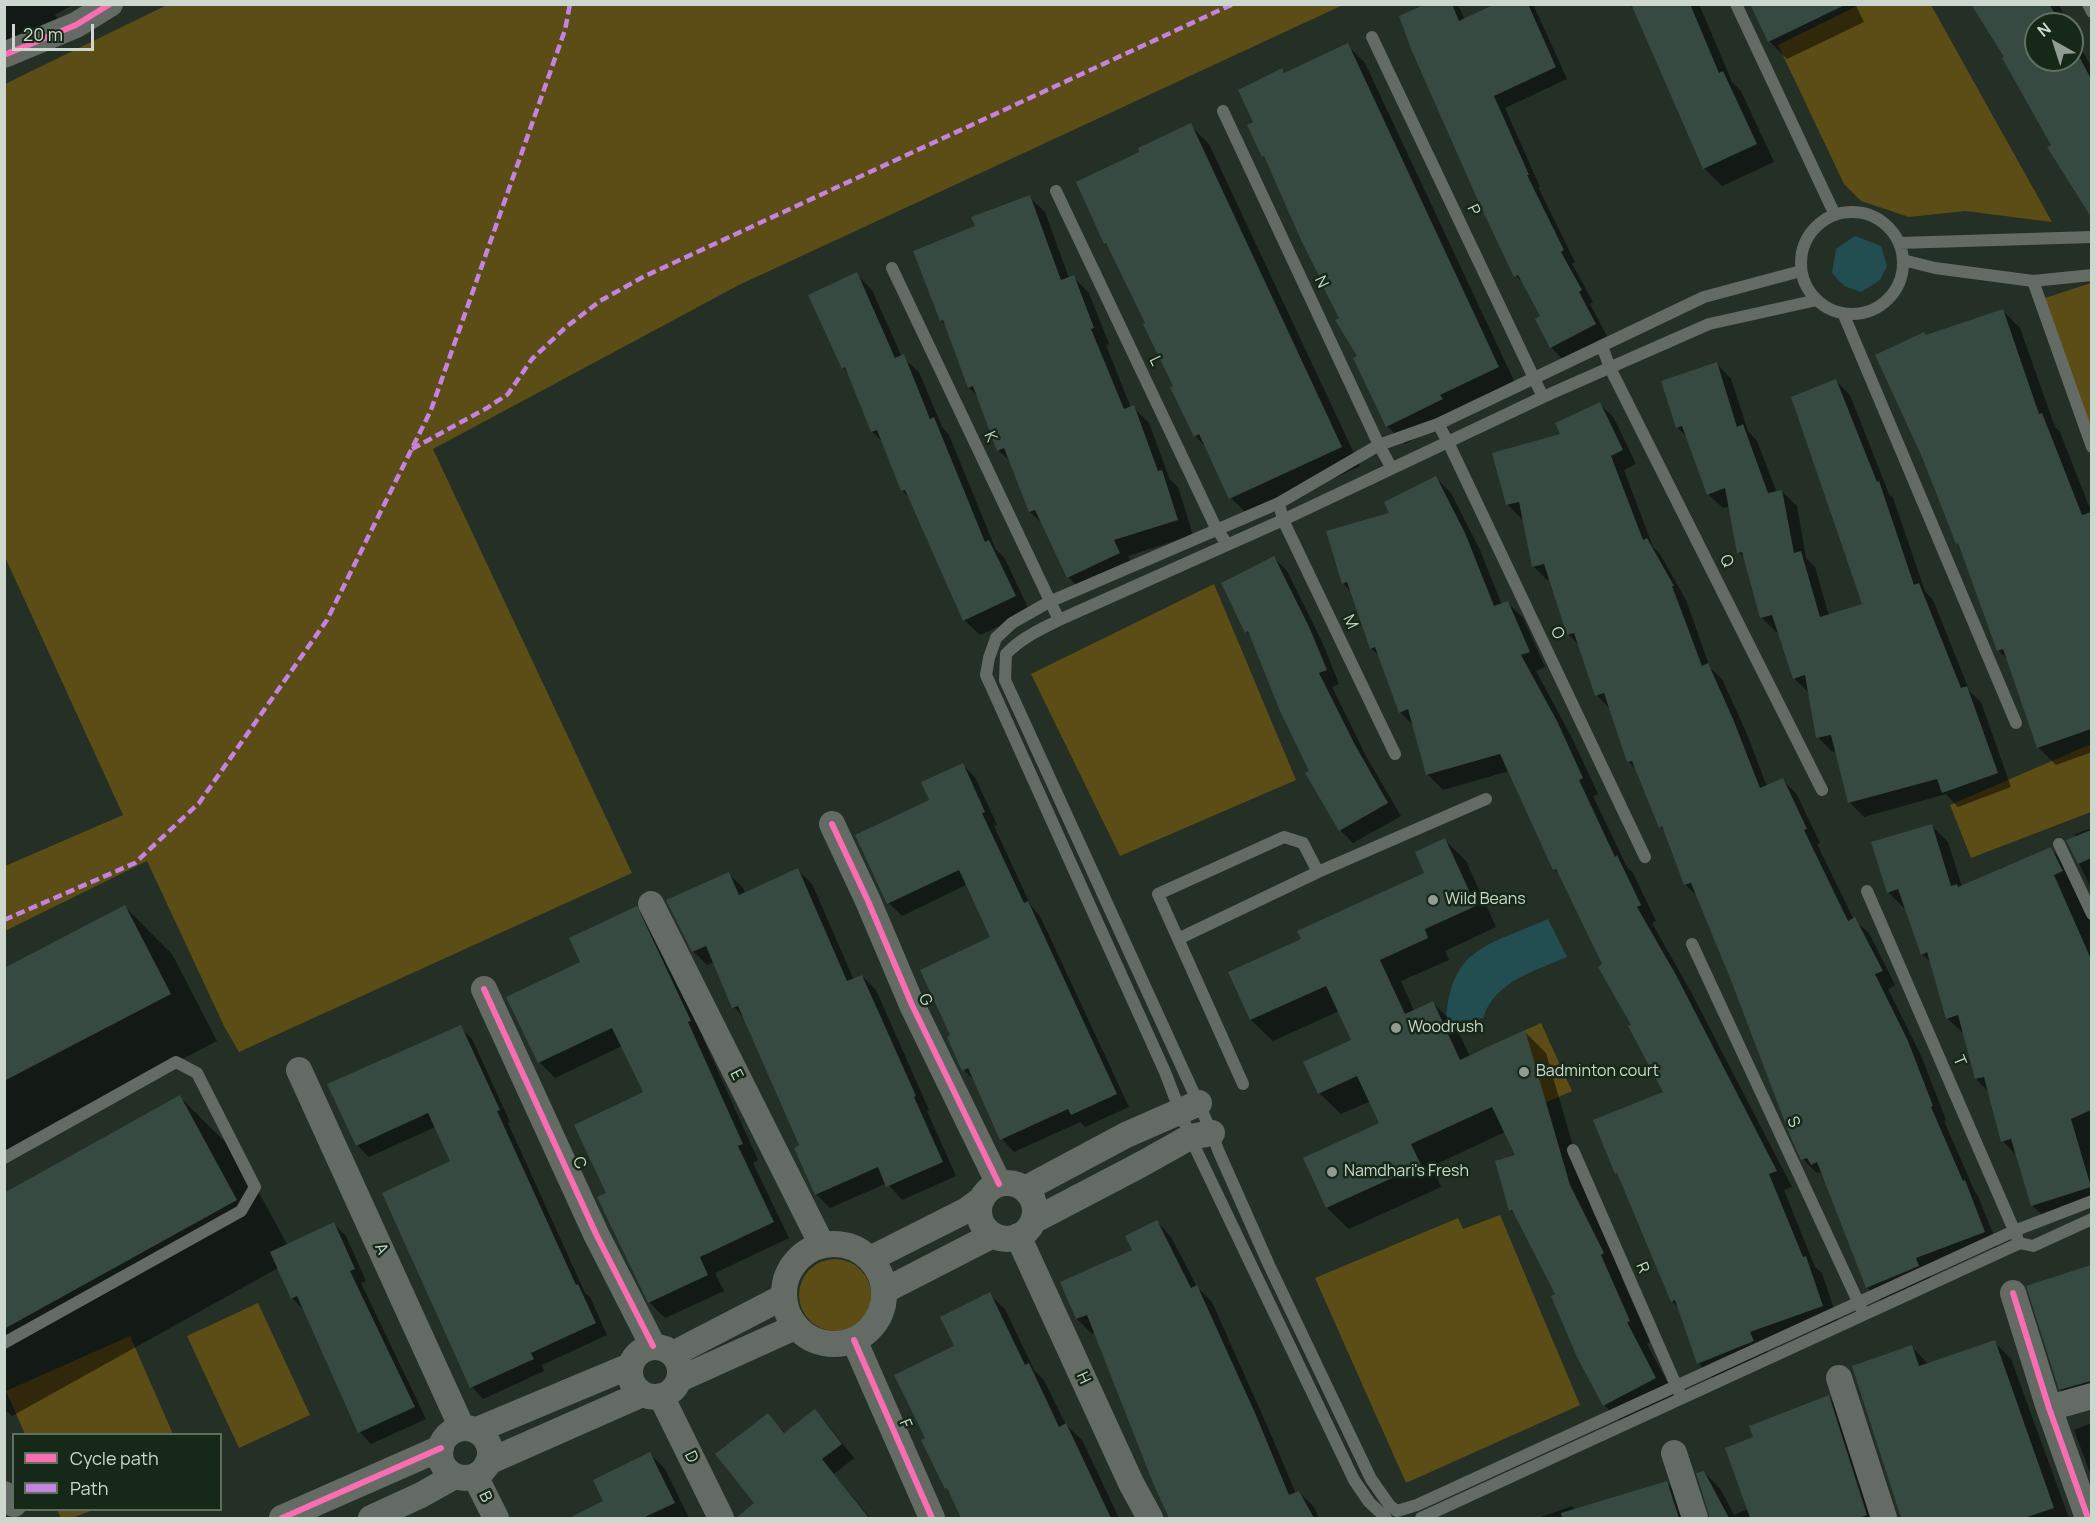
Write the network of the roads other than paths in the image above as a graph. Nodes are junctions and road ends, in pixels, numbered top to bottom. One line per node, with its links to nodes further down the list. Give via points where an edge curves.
1 (110, 4): 6 (street, via 76,25)
2 (1736, 4): 9 (lane)
3 (2088, 4): 4 (lane)
4 (2091, 12)
5 (1372, 37): 21 (lane, P)
6 (4, 55)
7 (1223, 111): 25 (lane, N)
8 (1056, 191): 30 (lane, L)
9 (1835, 215): 11 (lane, via 1866,213 1880,220); 14 (lane, via 1822,221 1804,243)
10 (2091, 237): 11 (lane)
11 (1899, 243): 12 (lane)
12 (1903, 260): 16 (lane); 18 (lane, via 1899,282 1886,301 1866,311)
13 (892, 268): 32 (lane, K)
14 (1801, 271): 17 (lane); 19 (lane, via 1704,297)
15 (2091, 275): 16 (lane)
16 (2033, 281): 26 (lane)
17 (1817, 300): 18 (lane); 20 (lane, via 1709,324)
18 (1843, 313): 34 (lane)
19 (1602, 346): 20 (lane, Q); 21 (lane)
20 (1610, 368): 22 (lane); 36 (lane, Q)
21 (1534, 378): 22 (lane, P); 23 (lane)
22 (1543, 397): 24 (lane)
23 (1438, 424): 24 (lane, O); 25 (lane)
24 (1448, 442): 27 (lane); 40 (lane, O)
25 (1379, 445): 27 (lane, N); 28 (lane)
26 (2091, 447)
27 (1391, 467): 29 (lane)
28 (1279, 503): 29 (lane, M); 30 (lane)
29 (1283, 520): 31 (lane); 35 (lane, M)
30 (1216, 528): 31 (lane, L); 32 (lane)
31 (1227, 544): 33 (lane)
32 (1049, 602): 33 (lane, K); 50 (lane, via 1012,623 996,638 986,675 1165,1072)
33 (1059, 620): 50 (lane, via 1017,642 1006,654 1005,680)
34 (2016, 723)
35 (1395, 754)
36 (1822, 790)
37 (1486, 799): 41 (lane)
38 (832, 824): 55 (street, G)
39 (2059, 844): 44 (lane)
40 (1646, 856)
41 (1318, 872): 45 (lane); 45 (lane, via 1303,843 1284,837 1158,894)
42 (1868, 891): 59 (lane, T)
43 (651, 904): 61 (street, E)
44 (2091, 914)
45 (1178, 939): 49 (lane)
46 (1692, 944): 66 (lane, S)
47 (484, 989): 71 (street, C, via 596,1234)
48 (299, 1070): 80 (street, A)
49 (1243, 1084)
50 (1189, 1107): 51 (lane); 51 (lane); 54 (street, via 1126,1135)
51 (1201, 1135): 58 (street); 75 (lane, via 1218,1150 1371,1479 1397,1511); 90 (lane, via 1354,1480)
52 (1574, 1150): 75 (lane, R)
53 (4, 1158): 70 (lane, via 176,1062 197,1073 255,1187 241,1210)
54 (1025, 1189): 55 (street, via 1017,1184); 58 (street, via 1035,1204)
55 (990, 1192): 58 (street, via 980,1207 982,1223); 62 (street, via 967,1210)
56 (2091, 1201): 59 (lane)
57 (2091, 1219): 60 (lane, via 2033,1246)
58 (1015, 1231): 63 (street); 89 (street, H)
59 (2014, 1232): 60 (lane, T); 66 (lane)
60 (2020, 1243): 67 (lane)
61 (822, 1245): 62 (street, via 848,1245); 65 (street, via 793,1264 785,1279)
62 (870, 1259): 63 (street)
63 (884, 1291): 69 (street, via 877,1320)
64 (2013, 1293): 79 (street)
65 (783, 1297): 68 (street); 71 (street)
66 (1858, 1302): 67 (lane, S); 75 (lane)
67 (1864, 1314): 78 (lane)
68 (795, 1327): 69 (street, via 822,1343); 74 (street)
69 (854, 1340): 88 (street, F)
70 (4, 1343)
71 (663, 1350): 72 (street, via 640,1351); 74 (street, via 681,1370)
72 (630, 1366): 76 (street, via 632,1382); 80 (street)
73 (1839, 1378): 93 (street)
74 (680, 1379): 76 (street, via 669,1393)
75 (1675, 1385): 78 (lane, R)
76 (652, 1395): 83 (street); 87 (street, D)
77 (2091, 1396): 79 (street)
78 (1683, 1398): 91 (lane)
79 (2049, 1408): 94 (street)
80 (470, 1429): 81 (street, via 451,1432); 83 (street, via 486,1439 490,1447)
81 (441, 1448): 83 (street, via 441,1462); 84 (street)
82 (1674, 1453): 92 (street)
83 (473, 1471): 85 (street); 86 (street, B)
84 (282, 1518)
85 (371, 1518)
86 (496, 1518)
87 (721, 1518)
88 (932, 1518)
89 (1150, 1518)
90 (1386, 1518)
91 (1421, 1518)
92 (1695, 1518)
93 (1884, 1518)
94 (2088, 1518)

